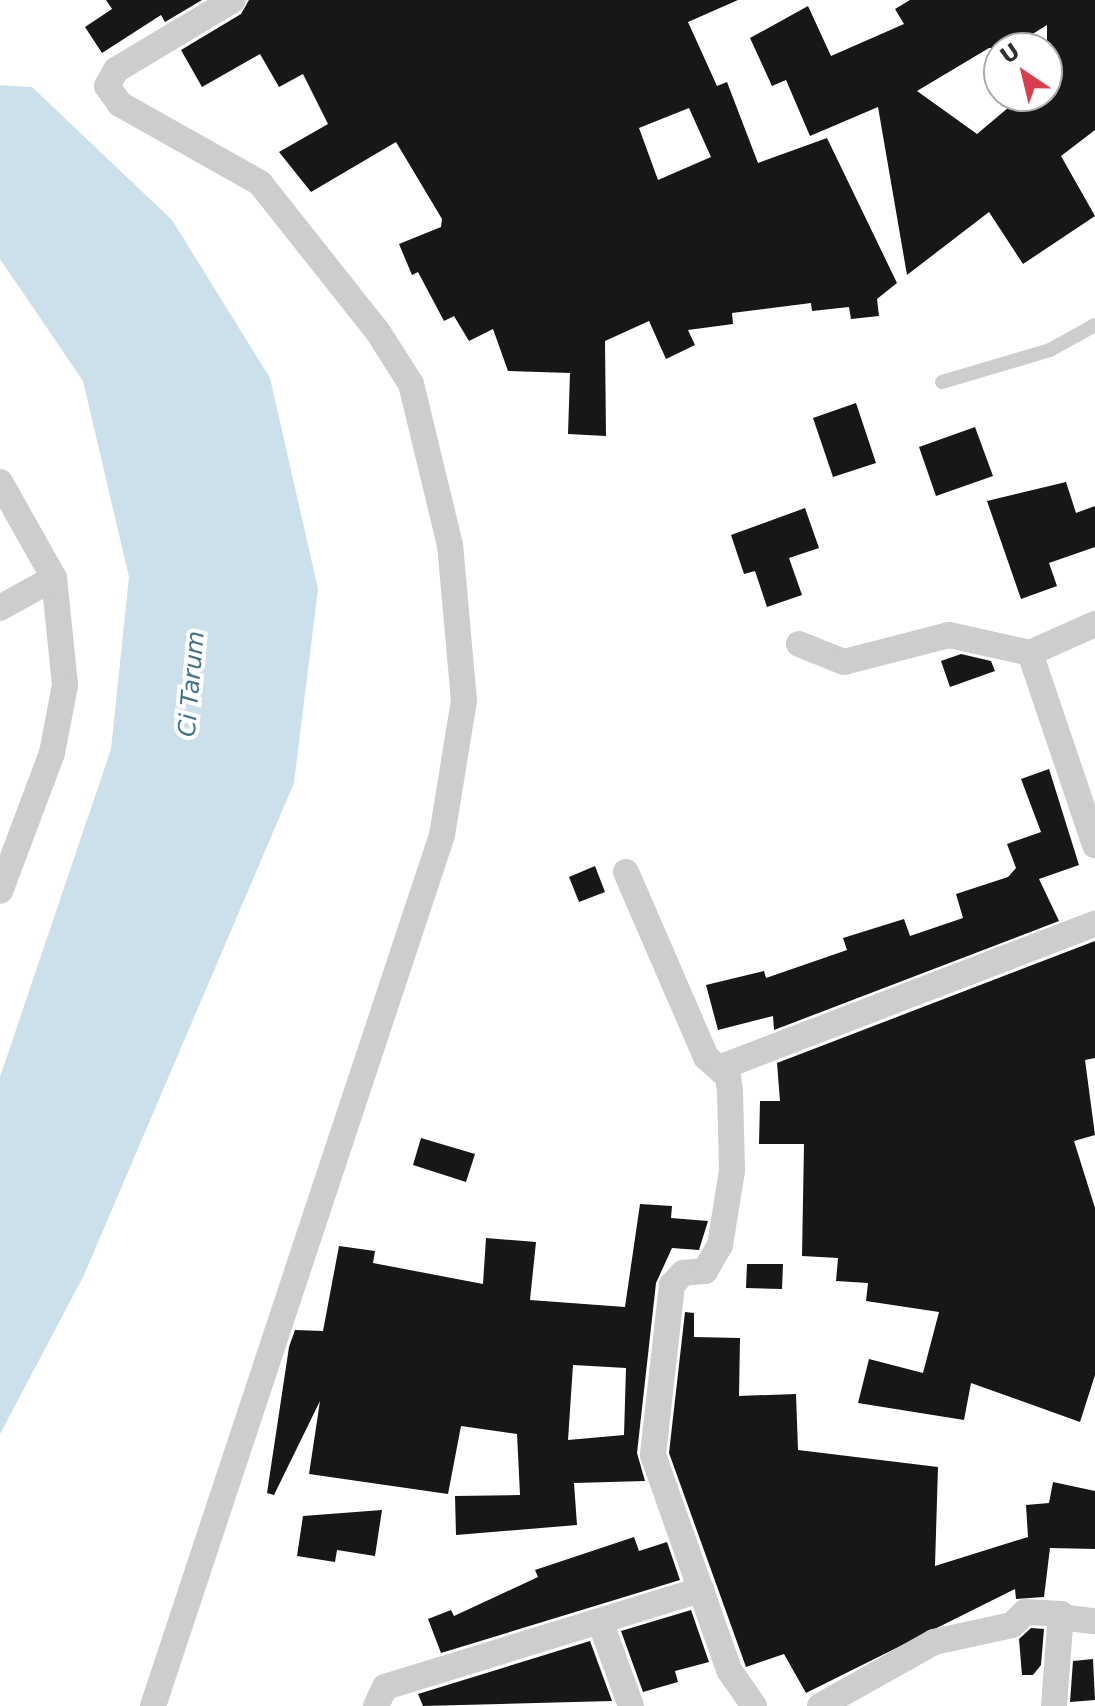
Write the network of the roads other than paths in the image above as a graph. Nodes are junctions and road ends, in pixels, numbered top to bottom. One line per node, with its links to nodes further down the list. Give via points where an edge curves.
1 (233, 0): 19 (street, via 116,70 107,86 120,104 260,183 411,384 450,545 464,701 442,835)
2 (1095, 325): 3 (lane, via 1050,350)
3 (942, 382)
4 (0, 482): 5 (street)
5 (54, 578): 6 (street); 12 (street, via 65,685 52,753)
6 (0, 608)
7 (1095, 624): 9 (street)
8 (799, 644): 9 (street, via 844,662 949,635)
9 (1030, 653): 10 (street)
10 (1095, 845)
11 (626, 872): 14 (street, via 706,1057)
12 (0, 891)
13 (1095, 924): 14 (street)
14 (719, 1068): 15 (street, via 730,1092 732,1171 720,1245 705,1271 683,1273 672,1285 653,1421 665,1505)
15 (701, 1590): 18 (street); 22 (street, via 729,1670)
16 (1060, 1617): 17 (street); 23 (street, via 1025,1612 1012,1625 934,1642); 24 (street)
17 (1095, 1621)
18 (601, 1624): 20 (street, via 385,1687); 21 (street)
19 (153, 1706)
20 (376, 1706)
21 (631, 1706)
22 (754, 1706)
23 (820, 1706)
24 (1054, 1706)

